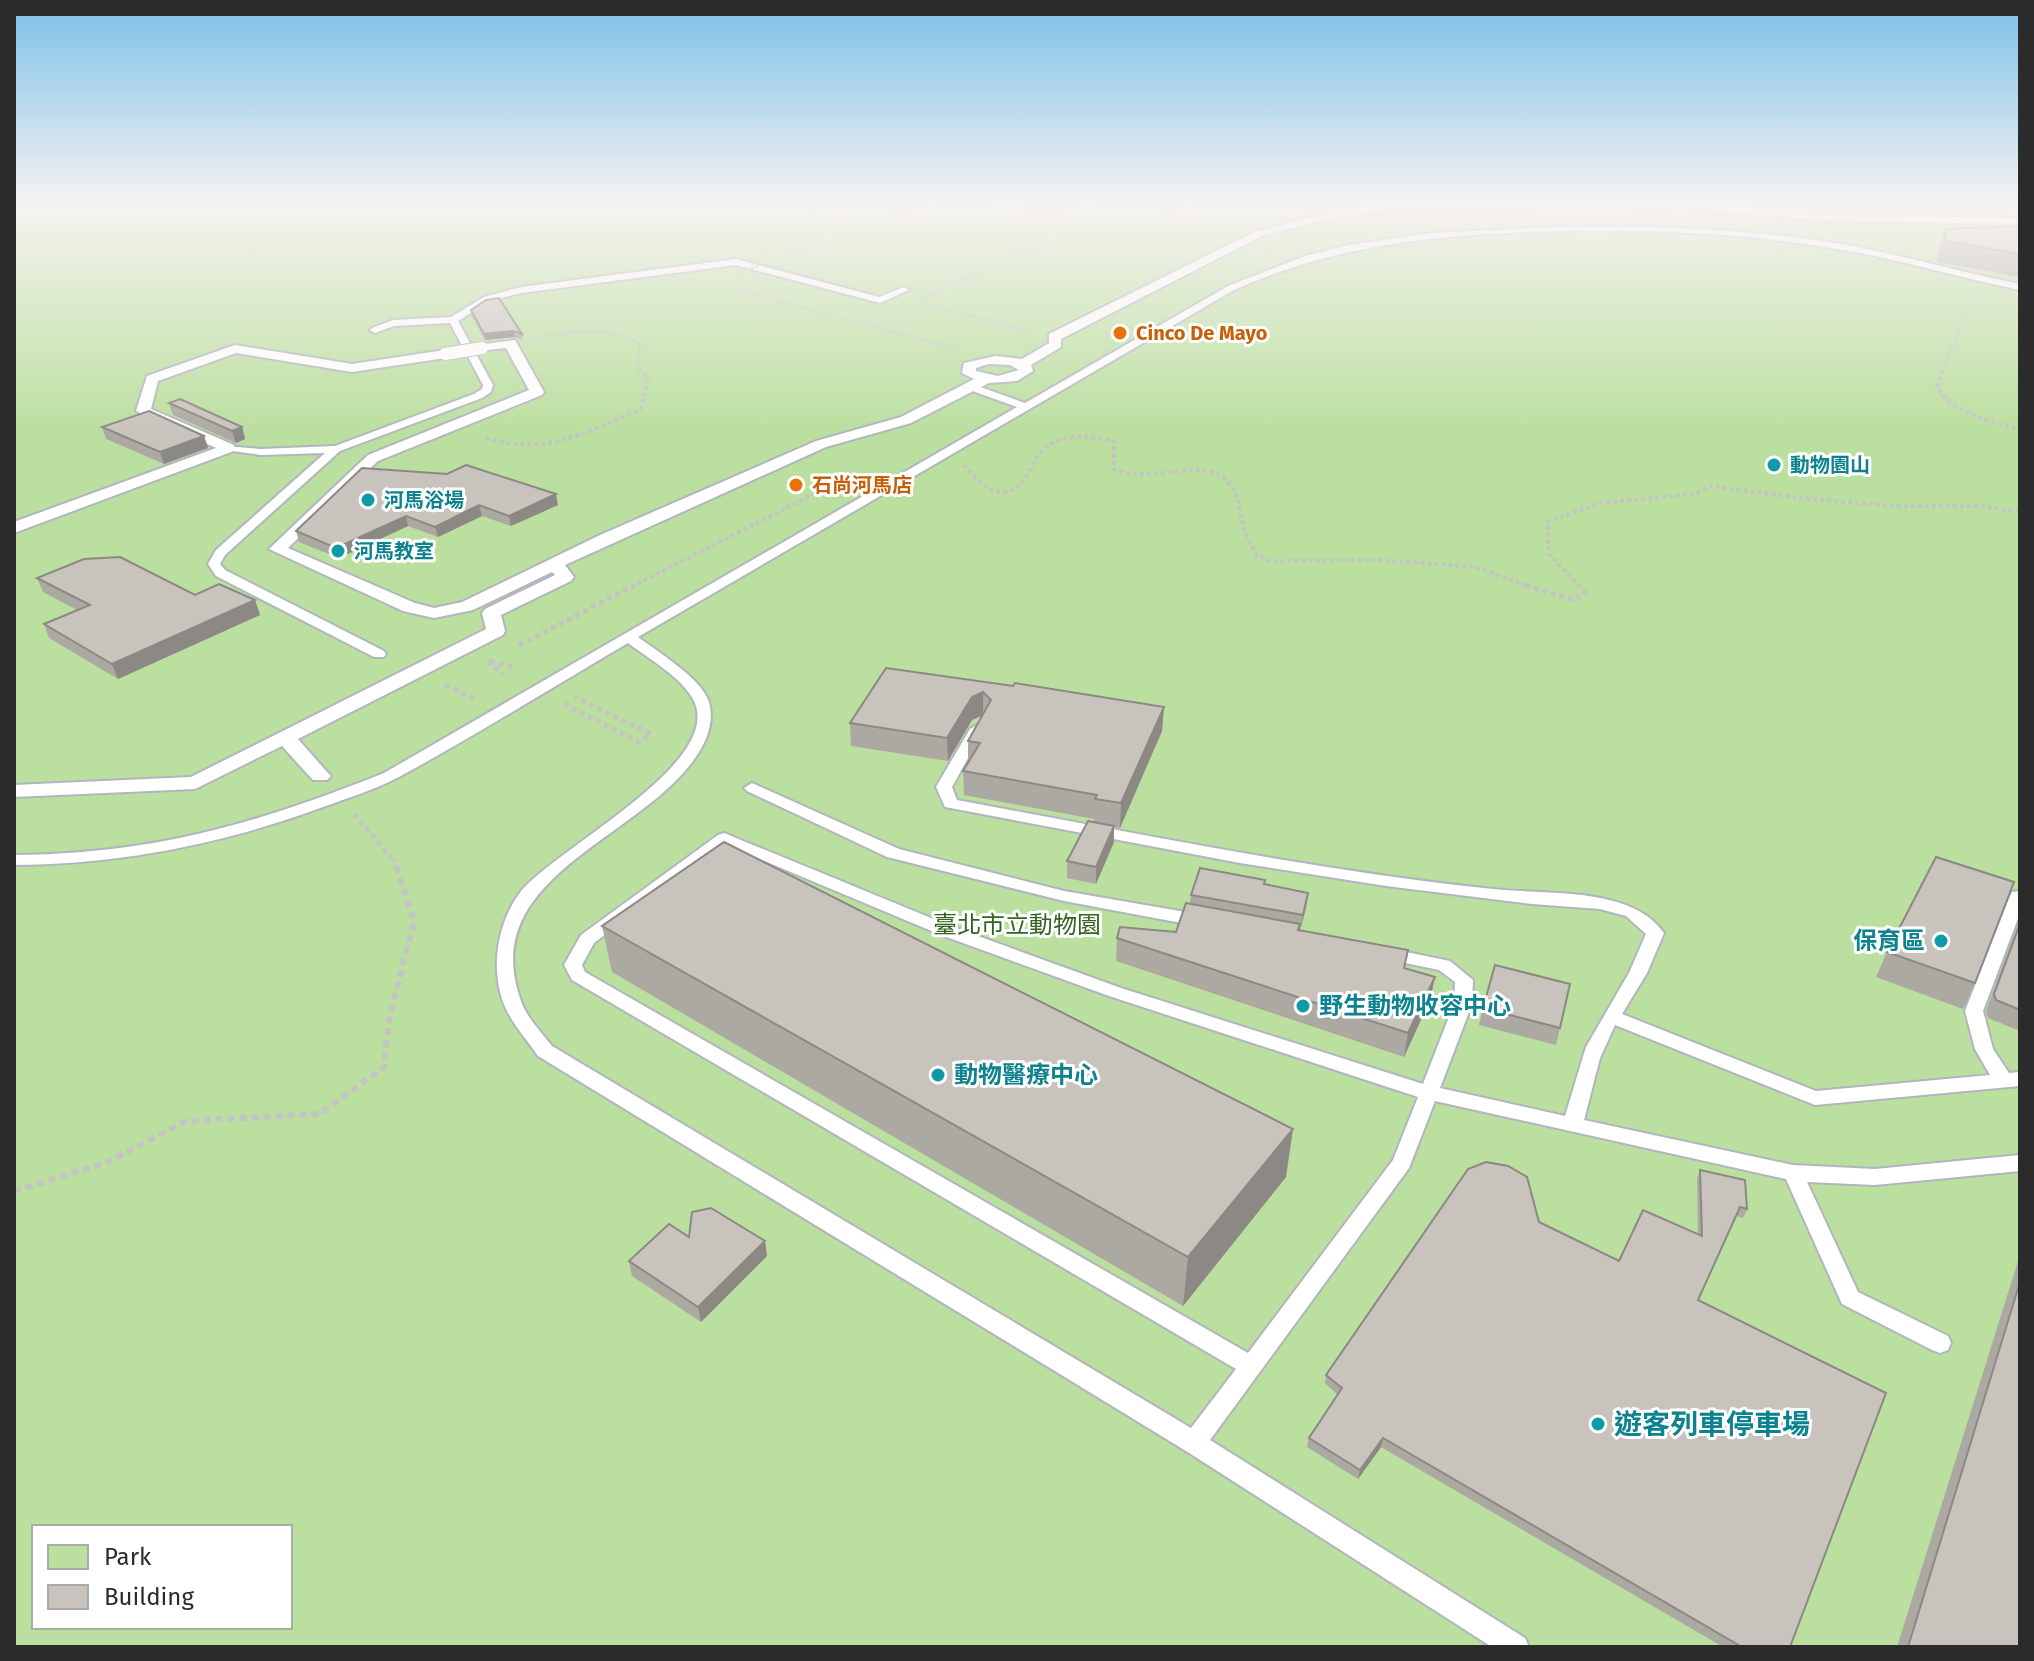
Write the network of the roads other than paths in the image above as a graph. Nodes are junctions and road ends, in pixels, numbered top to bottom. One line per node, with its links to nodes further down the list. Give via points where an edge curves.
1 (594, 281): 8 (lane, via 487,299)
2 (806, 281): 7 (lane, via 880,300)
3 (1166, 281): 10 (street, via 1054,337 1056,344)
4 (1246, 281): 12 (lane)
5 (1984, 281): 6 (lane)
6 (2020, 287)
7 (904, 290)
8 (453, 320): 9 (lane, via 393,323); 14 (lane, via 487,390)
9 (375, 330)
10 (1024, 364): 11 (street, via 1026,371 1017,378); 11 (street, via 985,359 969,366)
11 (978, 384): 12 (lane); 16 (street, via 906,420 821,444)
12 (1026, 407): 17 (lane)
13 (229, 448): 14 (lane); 15 (street); 16 (street, bridge, via 143,411 152,379 235,349 352,368 510,343 537,392 373,458 277,549 434,613 467,606)
14 (336, 449): 18 (lane, via 214,564 220,573)
15 (14, 528)
16 (555, 563): 20 (street, via 565,577 491,613 496,631)
17 (630, 638): 24 (lane, via 421,759 292,814 166,850 97,859); 36 (lane, via 679,676 702,702 702,733 679,772 526,896 504,947 511,1002 545,1051)
18 (379, 654)
19 (982, 722): 28 (lane, via 944,787 951,804 1410,887 1630,912 1648,921 1655,933)
20 (285, 737): 21 (street); 23 (street, via 195,783)
21 (320, 776)
22 (752, 788): 26 (lane, via 893,853 1064,896)
23 (14, 791)
24 (14, 860)
25 (2018, 896): 29 (lane, via 1974,1011 1984,1049)
26 (1216, 923)
27 (1368, 951): 30 (lane, via 1444,965 1464,980 1463,1004)
28 (1612, 1017): 29 (lane, via 1815,1098); 31 (lane, via 1587,1067)
29 (2012, 1080)
30 (1429, 1093): 31 (lane); 35 (lane, via 1402,1163); 35 (lane, via 1101,987 947,931 724,838 587,939 573,965 578,976)
31 (1573, 1125): 33 (lane)
32 (2020, 1163): 33 (lane, via 1875,1177)
33 (1793, 1173): 34 (lane, via 1850,1298)
34 (1940, 1343)
35 (1251, 1366): 36 (lane)
36 (1194, 1443): 37 (lane)
37 (1516, 1647)

